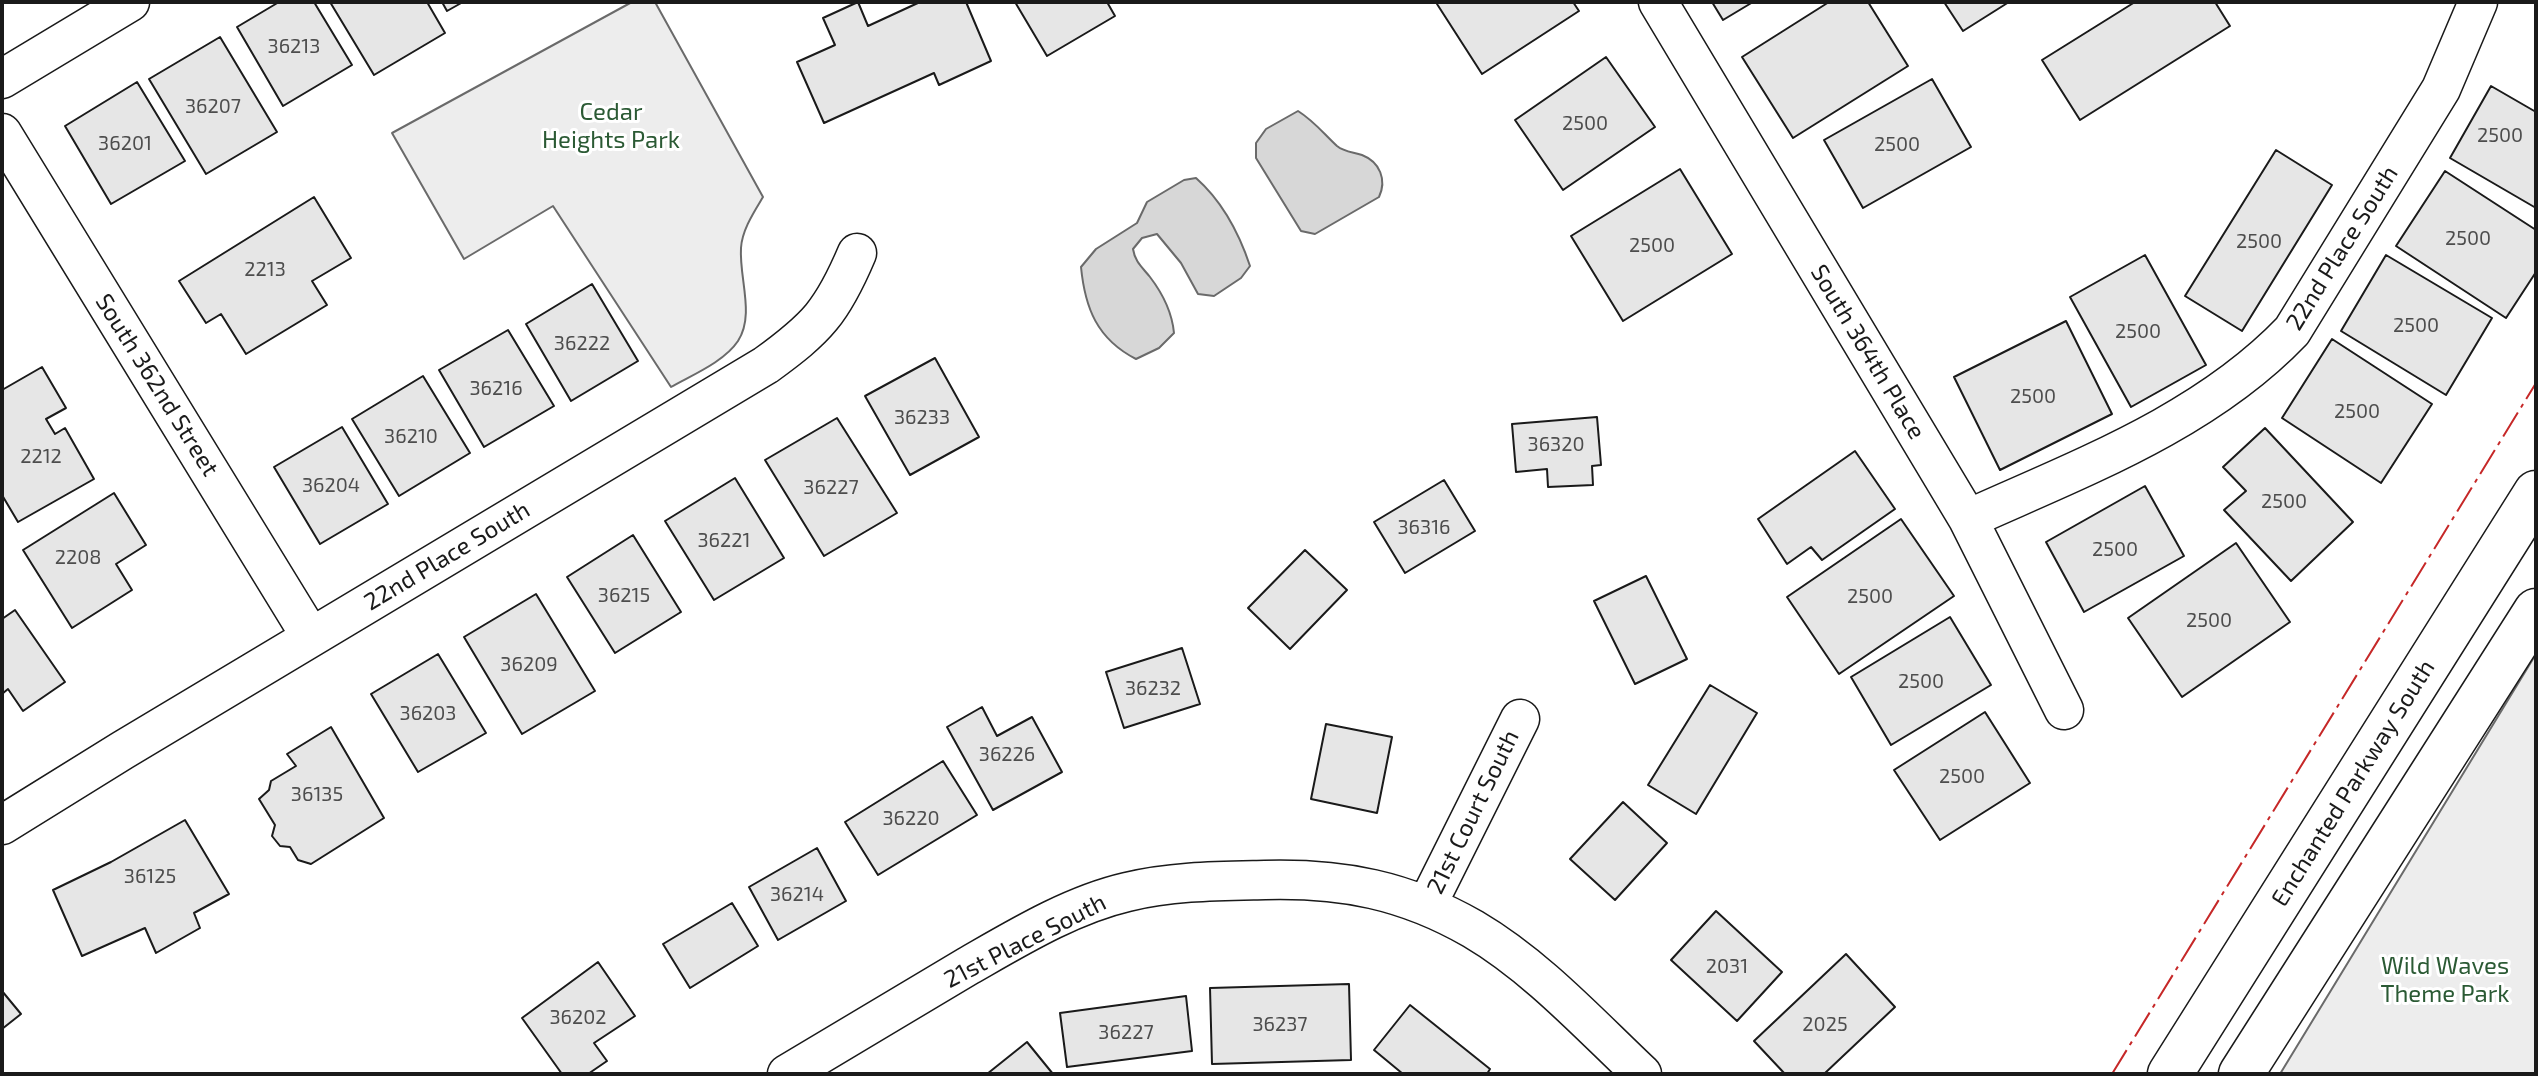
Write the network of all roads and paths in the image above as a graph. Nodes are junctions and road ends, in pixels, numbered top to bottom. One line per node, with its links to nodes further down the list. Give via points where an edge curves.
1 (130, 2): 4 (street)
2 (1658, 2): 8 (street, South 364th Place)
3 (2478, 2): 8 (street, 22nd Place South, via 2441,89 2292,331 2267,357 2201,404 2110,455)
4 (2, 79)
5 (2, 133): 10 (street, South 362nd Street)
6 (857, 253): 10 (street, 22nd Place South, via 825,315 766,365)
7 (2536, 493): 18 (main road, Enchanted Parkway South)
8 (1968, 519): 11 (street, South 364th Place)
9 (2536, 611): 19 (main road)
10 (311, 637): 13 (street, 22nd Place South)
11 (2064, 710)
12 (1520, 719): 14 (street, 21st Court South)
13 (2, 825)
14 (1427, 905): 15 (street, 21st Place South, via 1350,883 1296,879 1180,883 1125,892 1004,945); 17 (street, 21st Place South, via 1476,931 1533,972)
15 (838, 1061): 16 (street, 21st Place South)
16 (787, 1074)
17 (1642, 1074)
18 (2170, 1074)
19 (2241, 1074)

